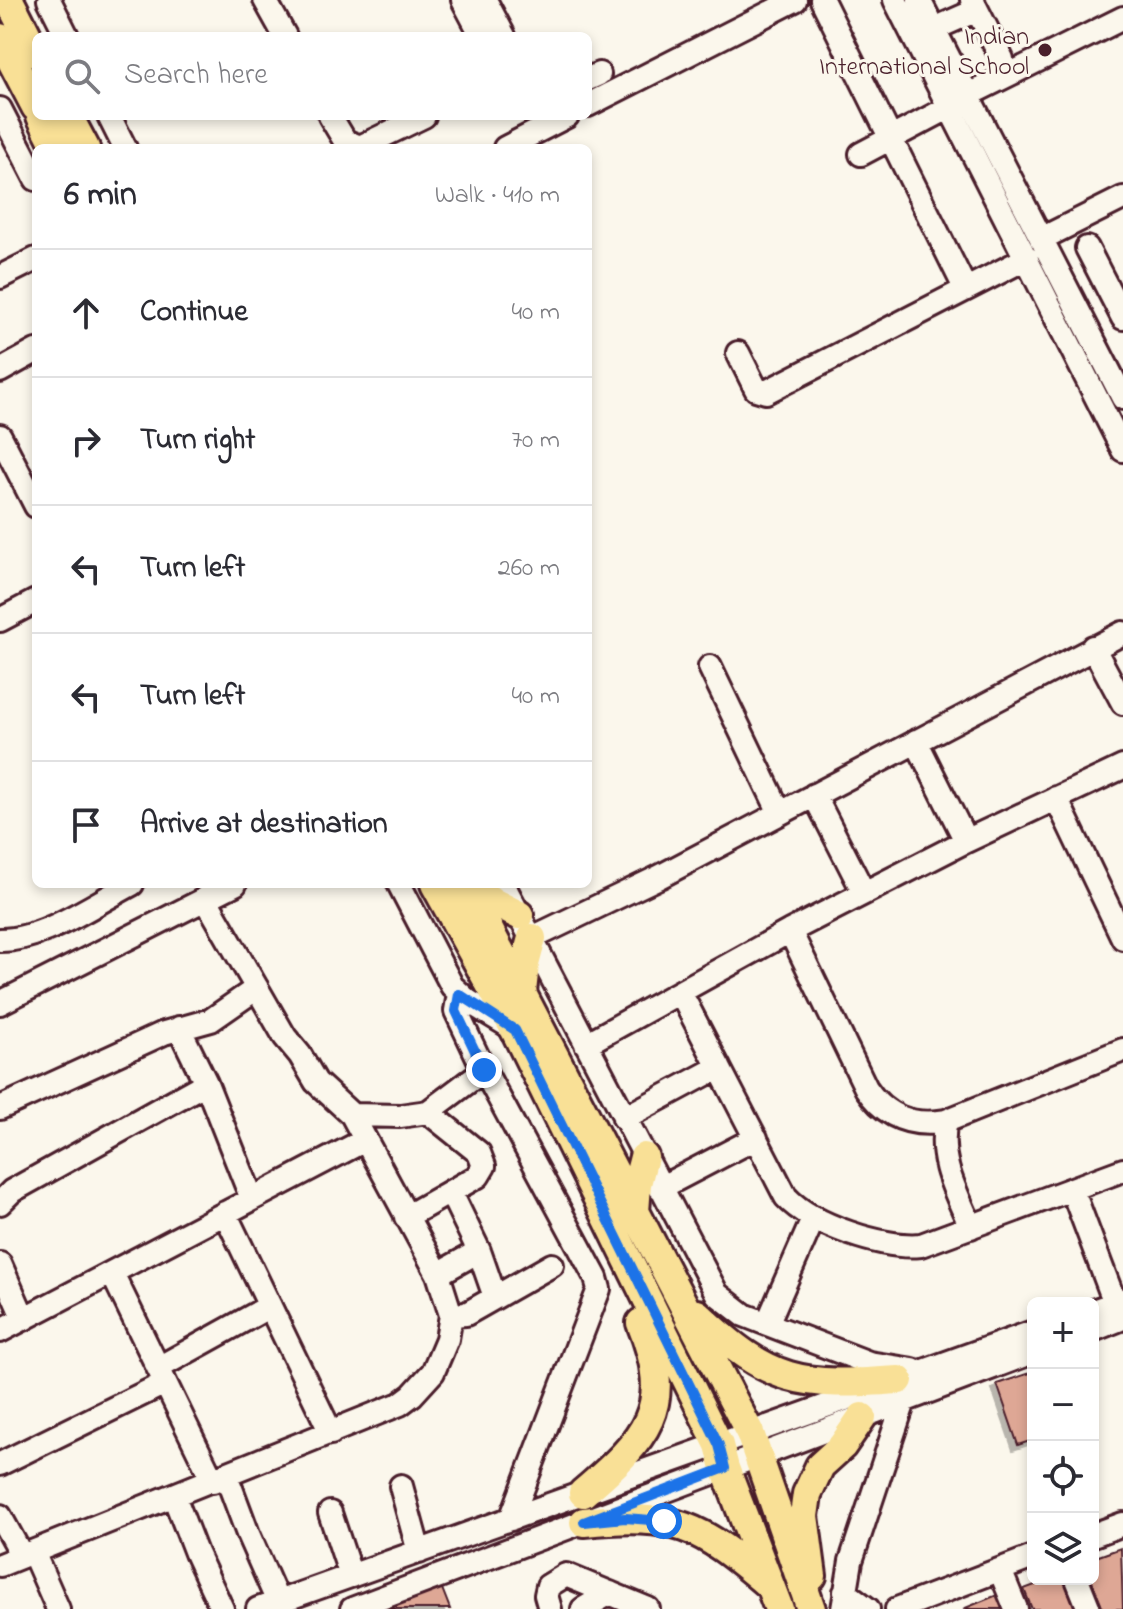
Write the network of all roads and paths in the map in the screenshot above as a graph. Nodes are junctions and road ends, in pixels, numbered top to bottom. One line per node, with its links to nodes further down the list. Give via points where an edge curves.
1 (49, 0): 13 (street)
2 (265, 0): 14 (street)
3 (463, 0): 15 (street)
4 (485, 0): 16 (street)
5 (795, 0): 21 (street)
6 (822, 0): 28 (street)
7 (895, 0): 20 (street)
8 (919, 0): 12 (street)
9 (974, 5): 12 (street); 18 (street)
10 (12, 14): 17 (main road); 19 (main road)
11 (1123, 18): 20 (street)
12 (934, 29): 20 (street)
13 (65, 32)
14 (283, 32)
15 (480, 32)
16 (502, 32)
17 (32, 46)
18 (1002, 59)
19 (32, 74)
20 (959, 101): 28 (street); 37 (street); 39 (street)
21 (592, 103)
22 (0, 109): 35 (street)
23 (111, 120): 30 (street)
24 (332, 120): 31 (street)
25 (416, 120): 32 (street)
26 (559, 120): 33 (street)
27 (50, 128): 29 (main road)
28 (890, 138): 34 (street); 42 (street)
29 (78, 144)
30 (123, 144)
31 (352, 144)
32 (366, 144)
33 (513, 144)
34 (861, 154)
35 (32, 171)
36 (1123, 198): 37 (street)
37 (1041, 239): 46 (street)
38 (1087, 248): 43 (street)
39 (1027, 258): 42 (street); 50 (street)
40 (32, 261): 41 (street)
41 (0, 277)
42 (965, 288): 45 (street, via 766,392 756,389)
43 (1123, 318)
44 (32, 353): 47 (street)
45 (738, 353)
46 (1114, 357): 48 (street)
47 (0, 371)
48 (1123, 398)
49 (0, 436): 51 (street)
50 (1123, 450)
51 (32, 498)
52 (32, 603): 53 (street)
53 (0, 620)
54 (1123, 633): 55 (street)
55 (1093, 647): 57 (street); 58 (street)
56 (710, 667): 62 (street)
57 (1123, 703)
58 (916, 741): 60 (street); 63 (street)
59 (1123, 767): 61 (street)
60 (814, 795): 62 (street); 71 (street)
61 (1056, 798): 63 (street); 73 (street)
62 (780, 813): 74 (street, via 659,877)
63 (966, 841): 71 (street)
64 (124, 888): 77 (street, via 40,932)
65 (226, 888): 72 (street)
66 (401, 888): 81 (street)
67 (437, 888): 84 (main road)
68 (468, 888): 79 (main road)
69 (472, 888): 74 (main road)
70 (505, 888): 74 (street)
71 (864, 893): 75 (street)
72 (205, 898): 78 (street); 82 (street)
73 (1118, 915): 76 (street)
74 (526, 926): 79 (main road); 85 (street)
75 (790, 931): 80 (street); 94 (street, via 873,1099 906,1121)
76 (1123, 938)
77 (0, 940)
78 (257, 988): 83 (street, via 211,1020); 92 (street, via 316,1082)
79 (522, 992): 104 (main road)
80 (680, 992): 85 (street); 87 (street)
81 (459, 994): 84 (street); 88 (street, via 456,1011)
82 (0, 1003)
83 (179, 1028): 89 (street); 90 (street)
84 (515, 1030): 114 (main road)
85 (586, 1044): 93 (street)
86 (1123, 1050): 94 (street)
87 (719, 1067): 93 (street); 95 (street)
88 (484, 1070): 91 (street); 141 (street, via 599,1289)
89 (206, 1083): 102 (street); 103 (street, via 12,1191)
90 (0, 1108)
91 (428, 1112): 92 (street); 101 (street, via 479,1153 484,1166)
92 (352, 1115): 96 (street)
93 (624, 1118): 97 (street)
94 (946, 1121): 108 (street, via 945,1165)
95 (756, 1138): 99 (street); 107 (street, via 786,1197)
96 (365, 1140): 102 (street); 106 (street)
97 (644, 1157): 99 (street); 104 (main road)
98 (1123, 1170): 100 (street)
99 (660, 1188): 122 (street, via 717,1294 735,1310)
100 (1072, 1189): 108 (street); 118 (street)
101 (451, 1193): 106 (street); 109 (street)
102 (252, 1199): 105 (street)
103 (0, 1203)
104 (635, 1212): 116 (main road)
105 (225, 1213): 112 (street); 117 (street)
106 (406, 1217): 113 (street)
107 (814, 1217): 108 (street, via 894,1246 921,1245); 122 (street)
108 (971, 1227)
109 (479, 1251): 113 (street); 115 (street)
110 (0, 1264): 121 (street)
111 (552, 1265): 115 (street)
112 (112, 1273): 121 (street); 128 (street)
113 (438, 1274): 120 (street)
114 (640, 1280): 133 (main road); 137 (main road, via 636,1305 656,1366 652,1412 630,1451)
115 (495, 1297): 120 (street, via 466,1314)
116 (682, 1299): 129 (main road, via 733,1347 780,1374); 132 (main road)
117 (270, 1306): 128 (street); 131 (street)
118 (1120, 1307): 119 (street); 123 (street)
119 (1099, 1310)
120 (451, 1315): 131 (street, via 447,1339 423,1384 400,1404)
121 (24, 1319): 124 (street)
122 (767, 1324): 127 (street, via 869,1363)
123 (1099, 1325)
124 (0, 1331)
125 (1027, 1334): 127 (street)
126 (1027, 1354): 129 (street)
127 (926, 1370): 129 (street)
128 (162, 1376): 134 (street); 135 (street)
129 (901, 1391): 130 (street); 132 (street); 154 (street)
130 (862, 1417): 132 (street); 156 (main road, via 820,1466 807,1494)
131 (331, 1433): 135 (street)
132 (754, 1445): 133 (street); 156 (main road)
133 (722, 1456): 137 (street); 142 (street); 153 (main road)
134 (0, 1464)
135 (219, 1478): 138 (street); 157 (street, via 248,1534)
136 (401, 1486): 145 (street)
137 (583, 1493): 141 (street)
138 (174, 1496): 146 (street); 159 (street)
139 (330, 1513): 150 (street)
140 (0, 1516): 146 (street)
141 (511, 1519): 145 (street)
142 (584, 1522): 153 (main road, via 645,1518 682,1525 717,1542); 160 (street)
143 (1121, 1531): 144 (street)
144 (1099, 1534)
145 (419, 1552): 150 (street)
146 (28, 1554): 148 (street); 158 (street)
147 (1027, 1559): 149 (street)
148 (0, 1565)
149 (1000, 1570): 155 (street); 166 (street)
150 (351, 1576): 157 (street)
151 (1079, 1585): 167 (street)
152 (610, 1593): 161 (street, via 562,1575 548,1586); 162 (street); 163 (street)
153 (775, 1598)
154 (844, 1600): 164 (street)
155 (938, 1602): 165 (street)
156 (809, 1604)
157 (268, 1605)
158 (58, 1609)
159 (222, 1609)
160 (352, 1609)
161 (550, 1609)
162 (583, 1609)
163 (648, 1609)
164 (868, 1609)
165 (897, 1609)
166 (1016, 1609)
167 (1089, 1609)

